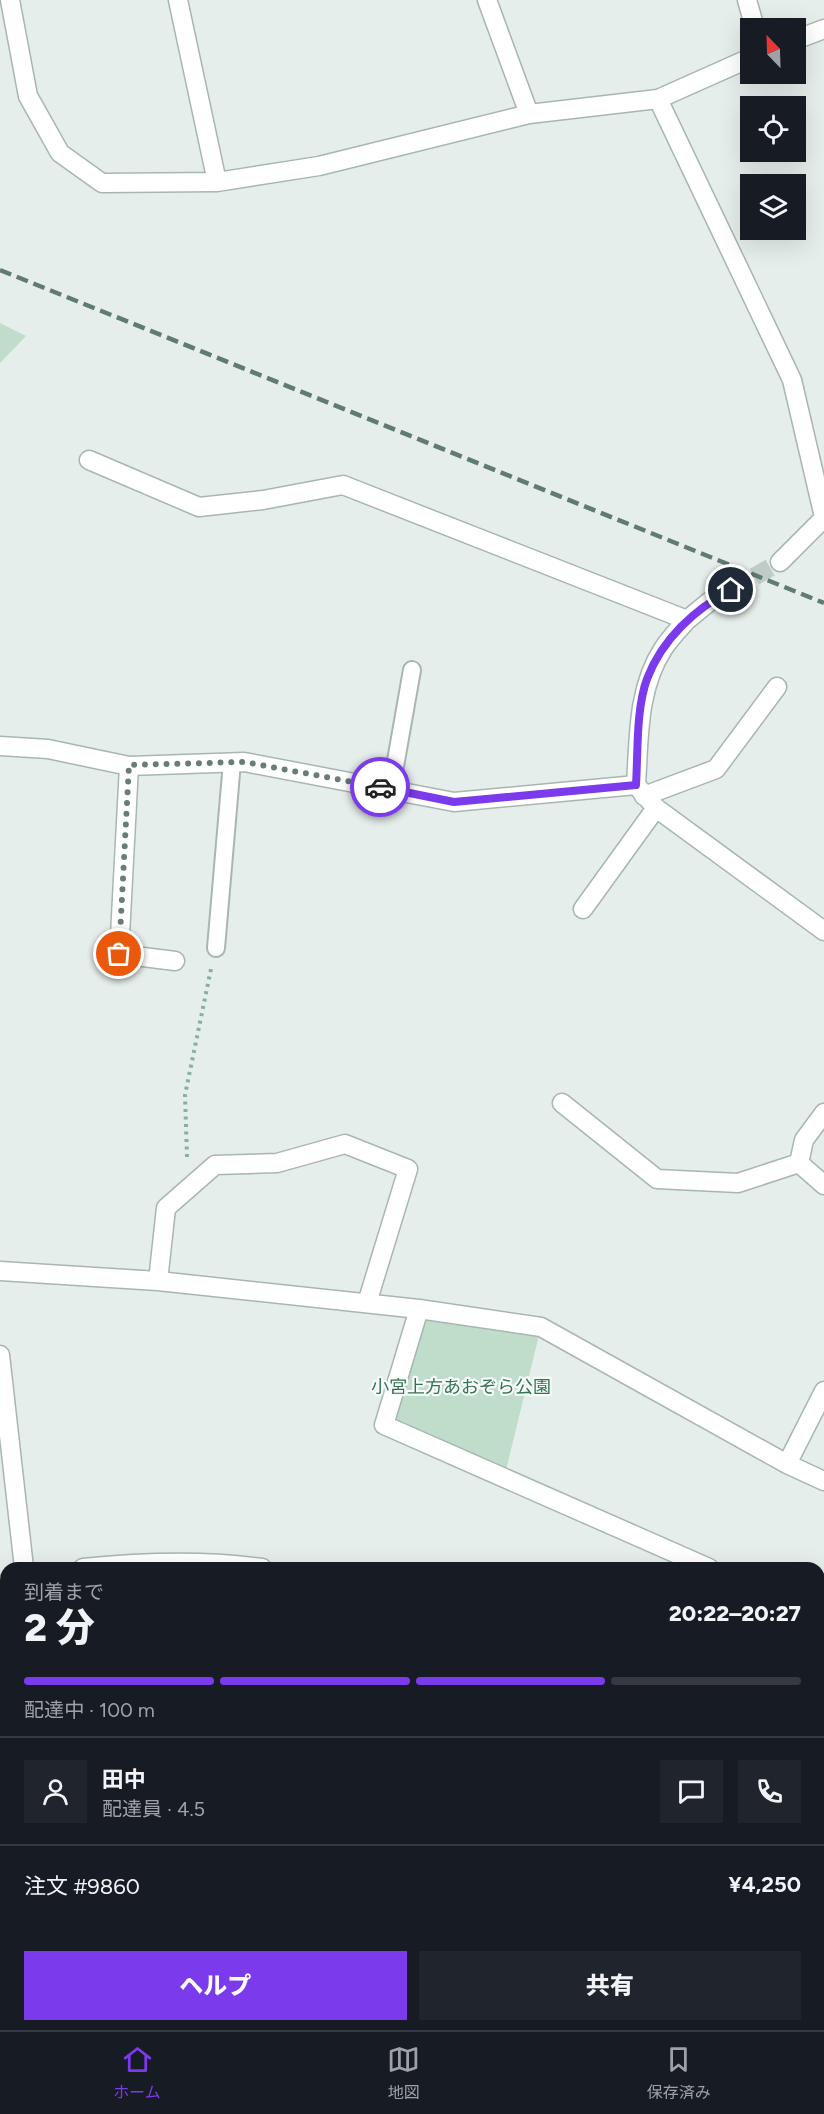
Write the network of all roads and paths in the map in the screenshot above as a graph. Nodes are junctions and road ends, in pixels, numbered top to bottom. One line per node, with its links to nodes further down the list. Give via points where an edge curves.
1 (10, 0): 8 (street)
2 (178, 0): 12 (street)
3 (487, 0): 11 (street)
4 (747, 0): 5 (street)
5 (752, 18)
6 (824, 29): 7 (street)
7 (806, 36)
8 (9, 46): 12 (street, via 28,96 60,153 102,183)
9 (740, 62): 10 (street)
10 (658, 99): 11 (street); 14 (street, via 792,380)
11 (529, 114): 12 (street, via 319,166)
12 (217, 182)
13 (90, 460): 17 (street, via 199,507 344,485)
14 (824, 518): 15 (street)
15 (780, 562)
16 (731, 590): 17 (street)
17 (687, 620): 24 (street, via 663,648 647,680 641,708)
18 (412, 670): 23 (lane)
19 (777, 687): 24 (street, via 716,769)
20 (0, 746): 22 (street, via 48,749)
21 (232, 762): 22 (street); 23 (street); 27 (lane)
22 (129, 765): 28 (street, via 119,954)
23 (391, 789): 24 (street, via 454,802)
24 (645, 796): 25 (street); 26 (street)
25 (582, 909)
26 (824, 932)
27 (216, 948): 33 (path, via 185,1095)
28 (175, 962)
29 (562, 1102): 31 (street, via 657,1179 738,1183)
30 (824, 1113): 31 (street, via 804,1140)
31 (799, 1163): 32 (street)
32 (824, 1185)
33 (186, 1191): 35 (street, via 166,1208); 36 (street, via 215,1165 277,1163 345,1144 408,1169)
34 (0, 1271): 35 (street)
35 (158, 1281): 36 (street)
36 (367, 1303): 37 (street)
37 (419, 1309): 40 (street, via 541,1327); 43 (street, via 384,1425)
38 (0, 1355): 42 (street)
39 (824, 1392): 40 (street)
40 (787, 1464): 41 (street)
41 (824, 1481)
42 (23, 1562)
43 (695, 1562)

